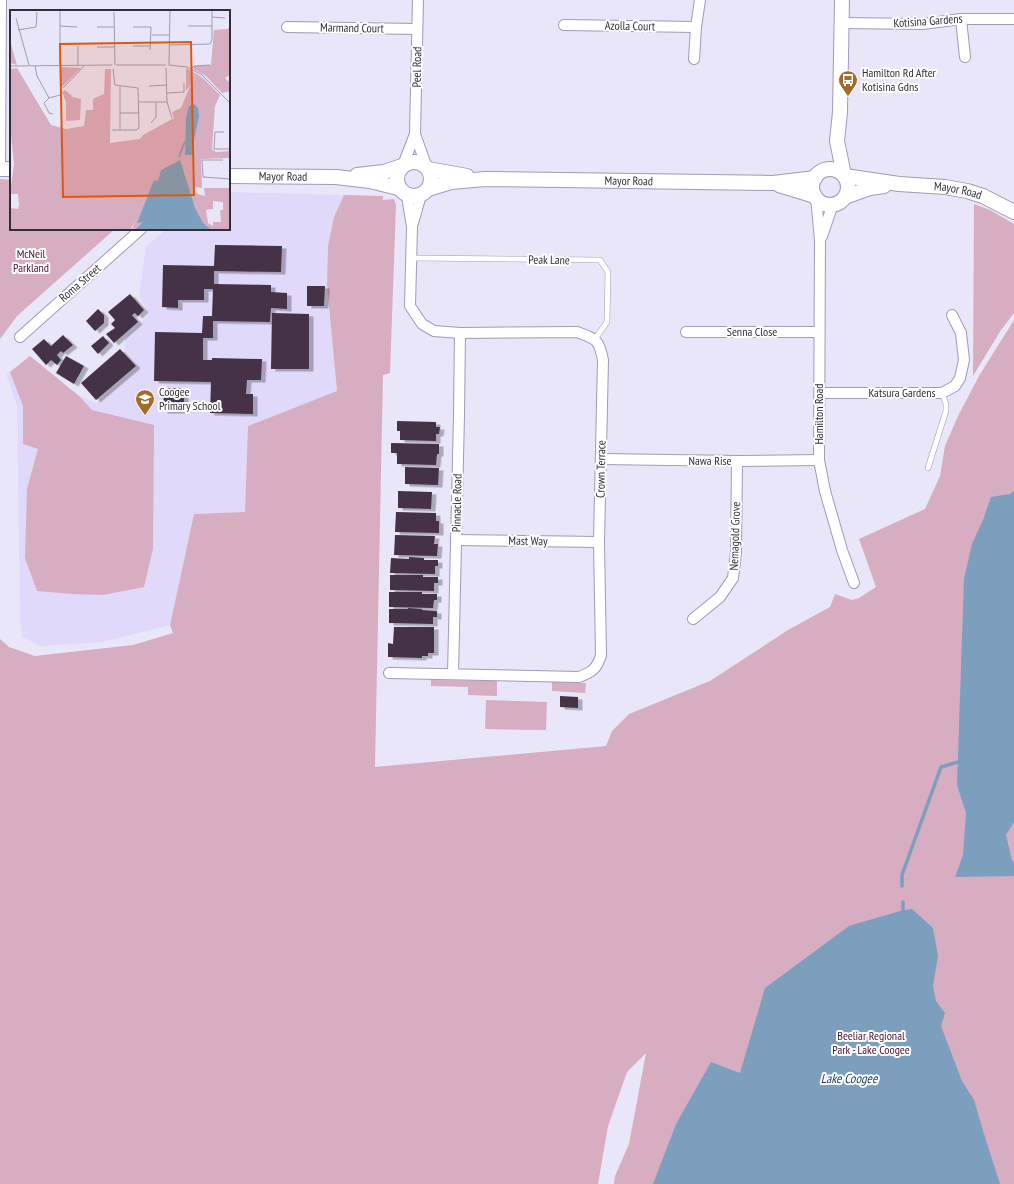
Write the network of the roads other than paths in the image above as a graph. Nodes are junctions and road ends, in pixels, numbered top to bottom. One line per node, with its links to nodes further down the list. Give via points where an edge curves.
1 (1, 0): 17 (street)
2 (418, 0): 11 (street, Peel Road)
3 (700, 0): 10 (street)
4 (842, 0): 7 (main road)
5 (961, 19): 6 (street, Kotisina Gardens); 7 (street, Kotisina Gardens, via 922,24); 12 (street)
6 (1014, 19)
7 (842, 23): 15 (main road)
8 (564, 25): 10 (street, Azolla Court)
9 (287, 27): 11 (street, Marmand Court)
10 (696, 27): 13 (street)
11 (417, 29): 14 (street, Peel Road)
12 (965, 57)
13 (694, 59)
14 (416, 134): 16 (street, Peel Road); 18 (street, Peel Road)
15 (837, 141): 19 (main road, via 830,160); 21 (main road)
16 (402, 166): 18 (main road, via 411,162 420,163); 22 (main road, Mayor Road, via 384,172); 26 (main road, via 396,180)
17 (0, 169)
18 (428, 169): 23 (main road, Mayor Road); 26 (main road, via 431,179)
19 (820, 174): 21 (main road, via 834,170); 24 (main road, Mayor Road); 27 (main road, via 813,184)
20 (230, 176): 22 (main road, Mayor Road)
21 (844, 176): 25 (main road, Mayor Road); 28 (main road, via 848,192)
22 (336, 177): 26 (main road, Mayor Road, via 370,181)
23 (485, 179): 24 (main road, Mayor Road); 26 (main road, Mayor Road, via 451,182)
24 (773, 183): 27 (main road, Mayor Road)
25 (899, 184): 28 (main road, Mayor Road, via 870,188); 29 (main road, Mayor Road, via 945,187 983,196)
26 (414, 192): 32 (street)
27 (816, 197): 28 (main road, via 824,203); 31 (street, Hamilton Road)
28 (839, 201): 31 (street, Hamilton Road)
29 (1013, 210)
30 (140, 230): 37 (street, Roma Street)
31 (820, 240): 36 (street, Hamilton Road)
32 (412, 258): 34 (street, via 410,306 422,324 434,331); 38 (lane, Peak Lane, via 600,260 608,272 607,322)
33 (952, 315): 40 (street, Katsura Gardens, via 962,333 964,360 960,378 955,386)
34 (460, 332): 38 (street, via 577,332); 45 (street, Pinnacle Road)
35 (686, 332): 36 (street, Senna Close)
36 (819, 332): 39 (street, Hamilton Road)
37 (20, 336)
38 (594, 339): 41 (street, Crown Terrace, via 601,348 603,360)
39 (820, 393): 40 (street, Katsura Gardens); 42 (street, Hamilton Road)
40 (942, 393): 44 (lane, via 946,411)
41 (602, 459): 43 (street, Nawa Rise); 46 (street, Crown Terrace)
42 (819, 460): 43 (street, Nawa Rise); 47 (street, Hamilton Road, via 825,491)
43 (737, 461): 48 (street, Nemagold Grove, via 736,552 733,578 720,597)
44 (928, 468)
45 (456, 540): 46 (street, Mast Way); 50 (street, Pinnacle Road)
46 (600, 542): 50 (street, Crown Terrace, via 601,655 591,672 579,677)
47 (854, 583)
48 (693, 619)
49 (389, 673): 50 (street, Crown Terrace)
50 (453, 674)

